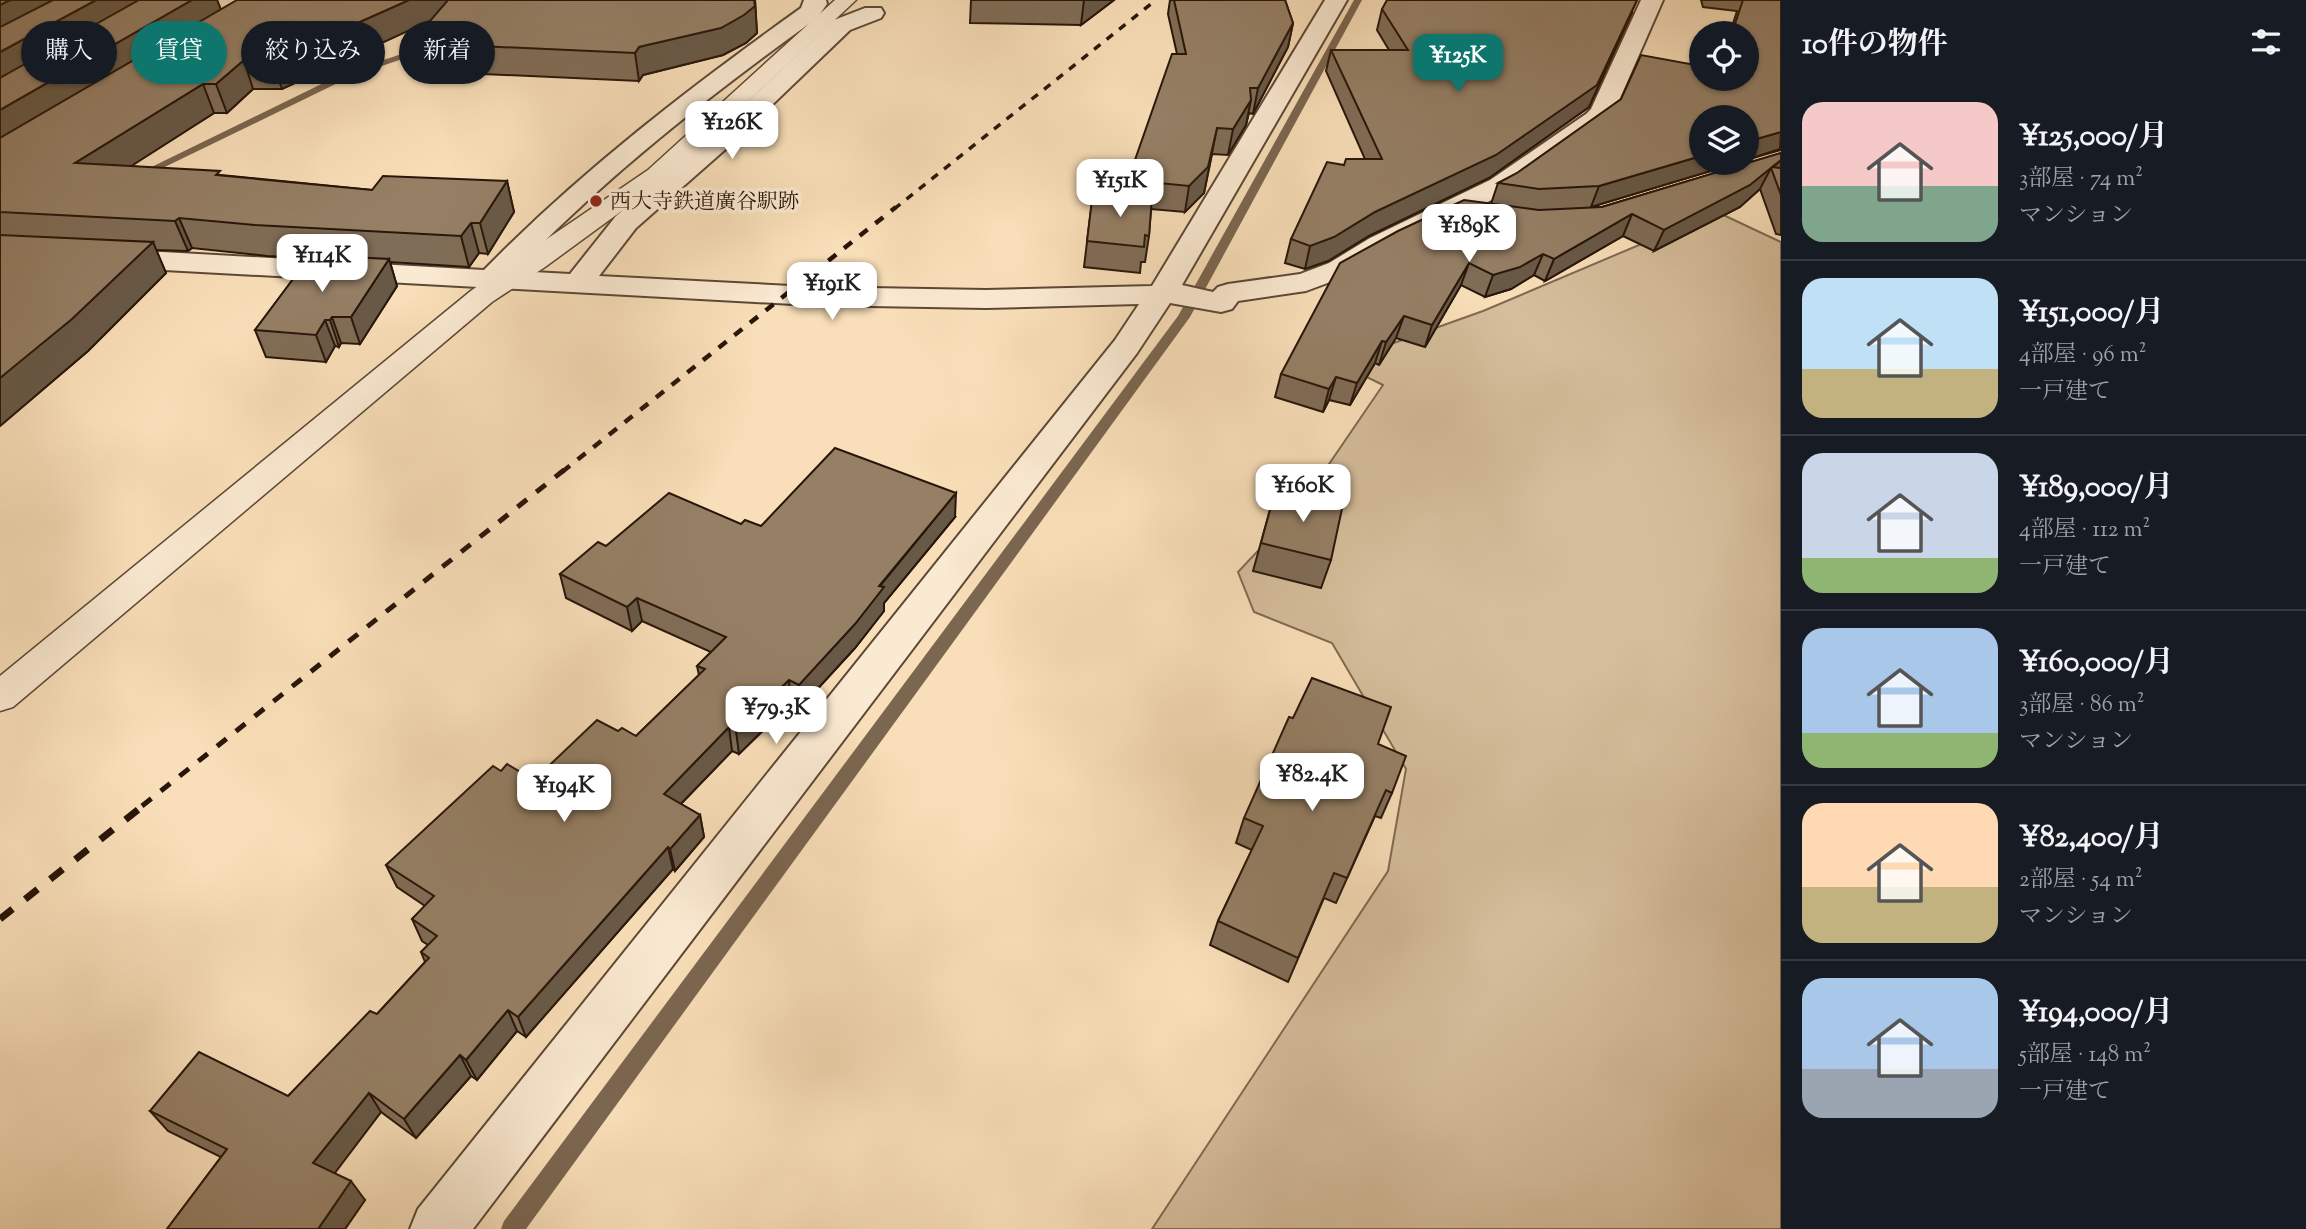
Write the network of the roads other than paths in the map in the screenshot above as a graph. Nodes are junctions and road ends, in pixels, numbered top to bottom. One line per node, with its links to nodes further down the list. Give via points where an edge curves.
1 (815, 0): 9 (street, via 809,13 715,79 585,186 538,228)
2 (846, 0): 9 (street, via 656,175)
3 (1336, 0): 11 (street, via 1182,263)
4 (1652, 0): 6 (street, via 1602,112 1499,186)
5 (873, 13): 10 (street, via 842,26 626,222)
6 (1453, 211): 7 (street); 11 (street, via 1306,282 1228,293 1221,303)
7 (1493, 217)
8 (82, 257): 9 (street)
9 (499, 279): 10 (street); 12 (street)
10 (577, 285): 11 (street, via 881,299)
11 (1169, 295): 13 (street)
12 (0, 697)
13 (438, 1229)

